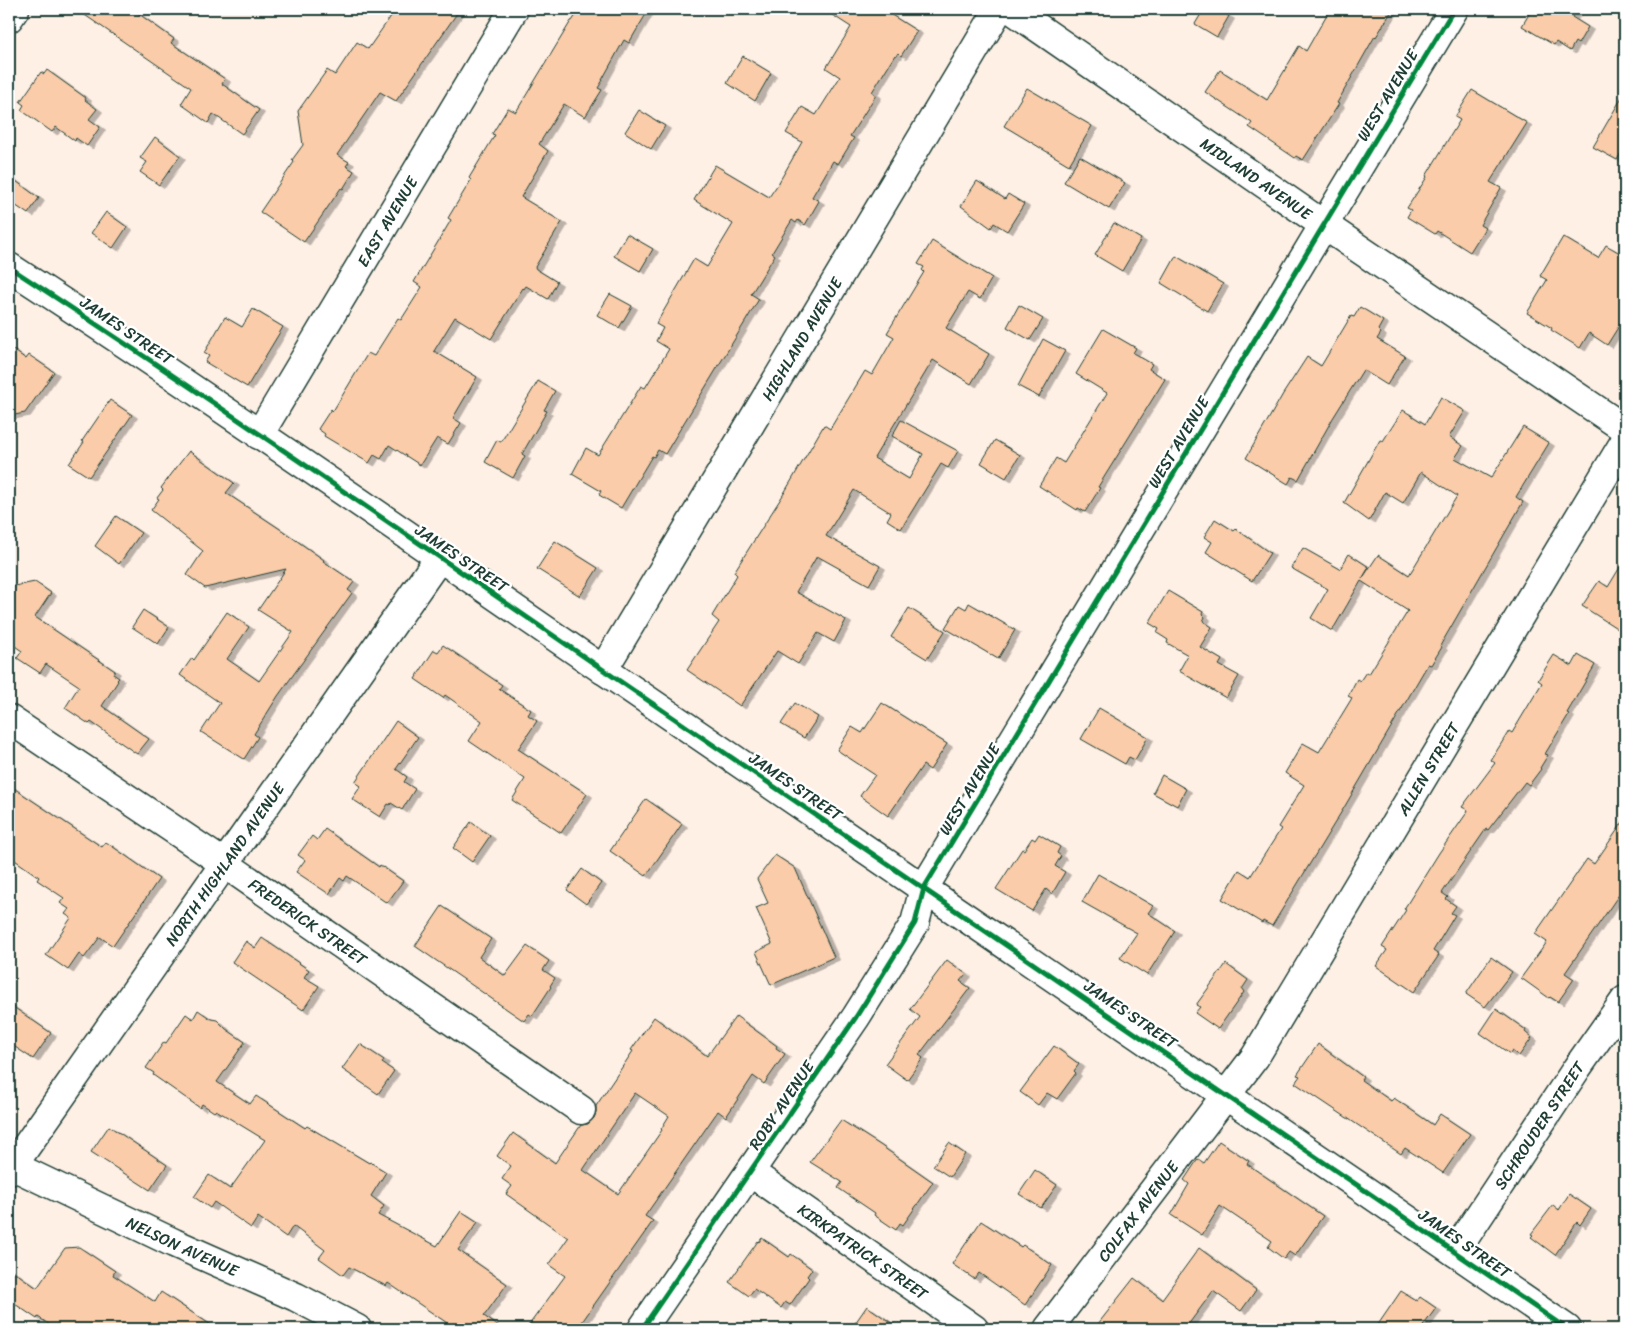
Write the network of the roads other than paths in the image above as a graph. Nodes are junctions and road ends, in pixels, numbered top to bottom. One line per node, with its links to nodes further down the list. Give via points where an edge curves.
1 (15, 9): 6 (street)
2 (514, 9): 10 (street, EAST AVENUE)
3 (999, 9): 13 (street, HIGHLAND AVENUE)
4 (1011, 9): 7 (street, MIDLAND AVENUE)
5 (1454, 9): 7 (street, WEST AVENUE)
6 (9, 18)
7 (1324, 225): 9 (street, MIDLAND AVENUE); 16 (street, WEST AVENUE)
8 (9, 267): 10 (street, JAMES STREET)
9 (1625, 429)
10 (259, 435): 12 (street, JAMES STREET)
11 (1625, 441): 18 (street, ALLEN STREET, via 1255,1056)
12 (439, 558): 13 (street, JAMES STREET); 15 (street, NORTH HIGHLAND AVENUE)
13 (603, 670): 16 (street, JAMES STREET)
14 (9, 719): 15 (street, FREDERICK STREET)
15 (225, 864): 19 (street, FREDERICK STREET); 20 (street, NORTH HIGHLAND AVENUE)
16 (924, 888): 18 (street, JAMES STREET); 21 (street, ROBY AVENUE, via 915,923 856,1017)
17 (1625, 1000): 22 (street, SCHROUDER STREET)
18 (1226, 1094): 22 (street, JAMES STREET); 26 (street, COLFAX AVENUE)
19 (581, 1110)
20 (10, 1168): 23 (street, NELSON AVENUE, via 296,1297)
21 (750, 1172): 24 (street, ROBY AVENUE); 25 (street, KIRKPATRICK STREET)
22 (1455, 1252): 27 (street, JAMES STREET)
23 (358, 1329)
24 (642, 1329)
25 (974, 1329)
26 (1048, 1329)
27 (1567, 1329)

